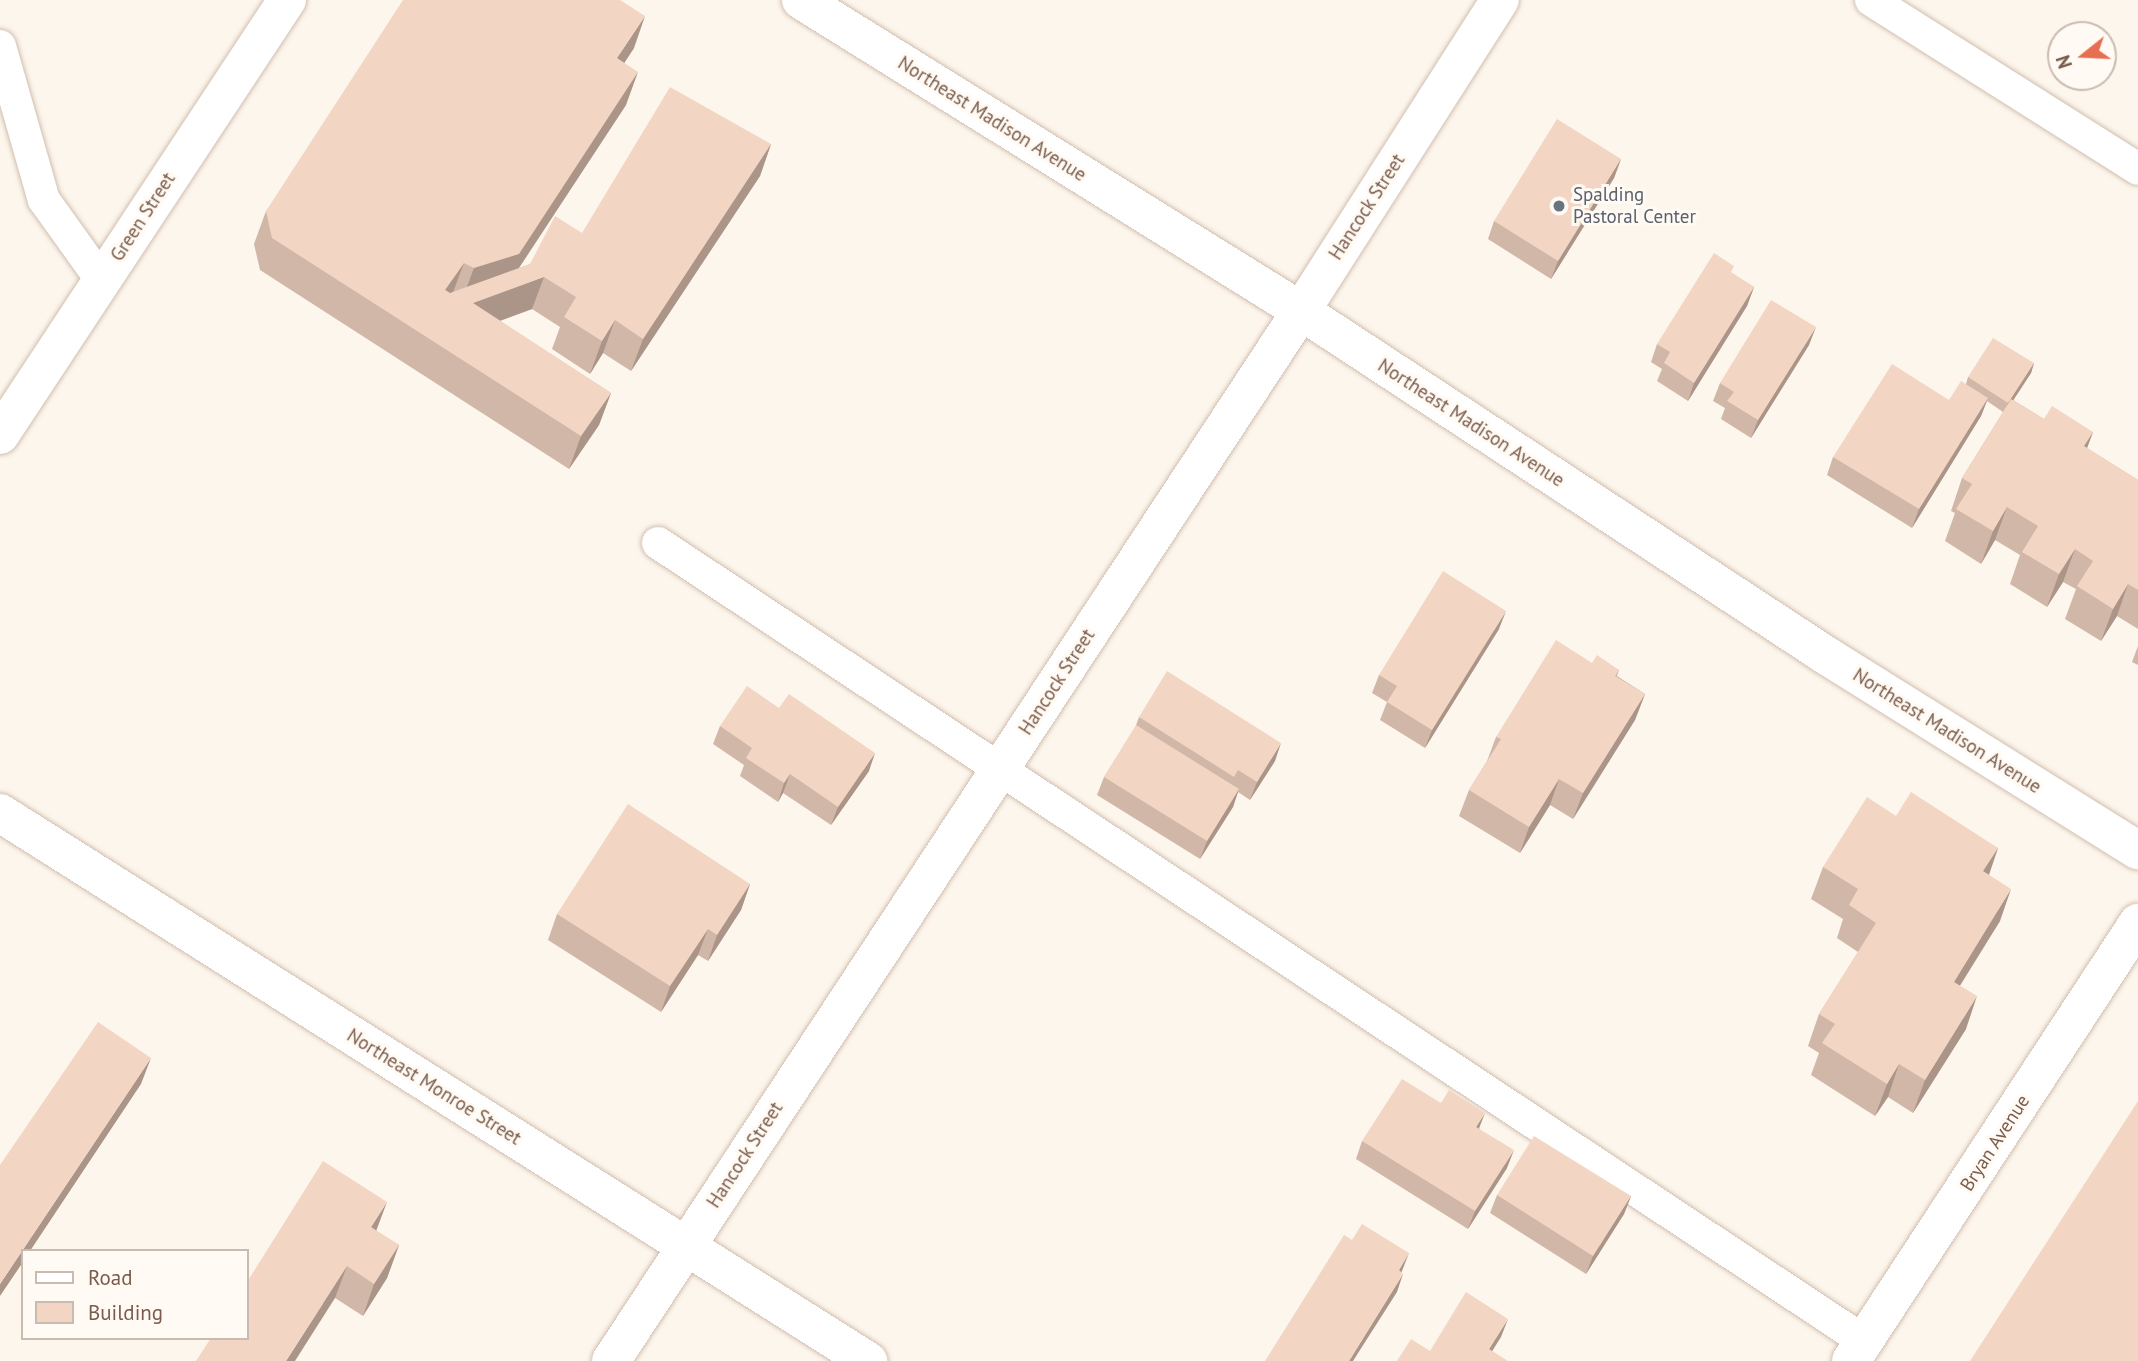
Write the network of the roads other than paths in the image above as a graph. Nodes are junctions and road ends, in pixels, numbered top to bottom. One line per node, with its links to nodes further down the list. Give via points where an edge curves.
1 (287, 0): 7 (street, Green Street)
2 (801, 0): 8 (street, Northeast Madison Avenue)
3 (1500, 0): 8 (street, Hancock Street)
4 (1871, 0): 6 (lane)
5 (0, 46): 7 (lane, via 44,201)
6 (2138, 169)
7 (102, 281): 9 (street, Green Street)
8 (1301, 312): 11 (street, Hancock Street); 13 (street, Northeast Madison Avenue, via 1815,648)
9 (0, 435)
10 (658, 543): 11 (lane)
11 (1000, 769): 15 (street, Hancock Street); 16 (lane)
12 (0, 813): 15 (street, Northeast Monroe Street)
13 (2138, 850)
14 (2138, 923): 16 (street, Bryan Avenue)
15 (686, 1245): 17 (street, Hancock Street); 18 (street, Northeast Monroe Street)
16 (1858, 1351)
17 (611, 1361)
18 (868, 1361)

